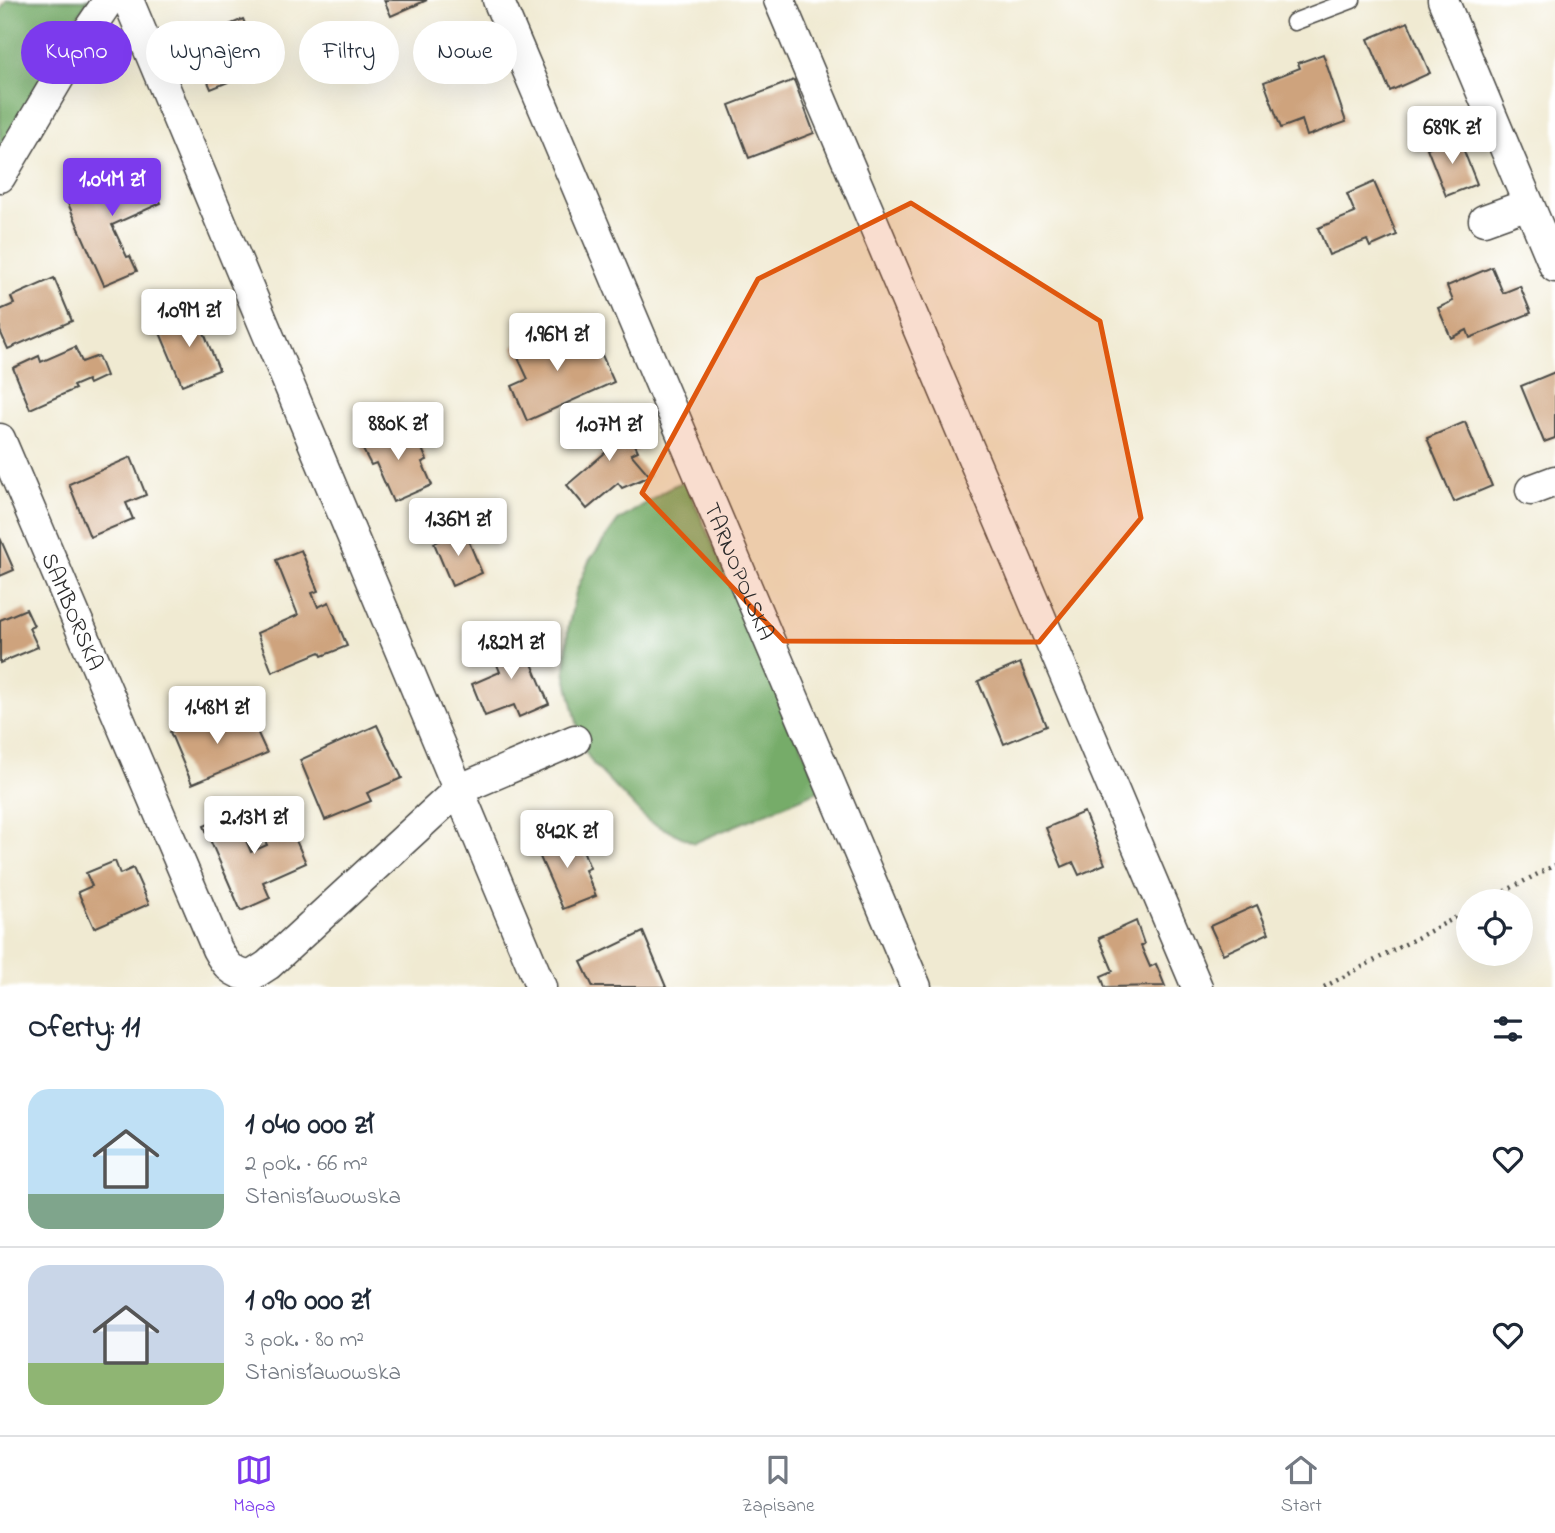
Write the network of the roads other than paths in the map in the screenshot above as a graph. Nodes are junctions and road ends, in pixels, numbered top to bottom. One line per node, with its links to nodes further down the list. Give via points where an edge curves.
1 (109, 0): 8 (street)
2 (128, 0): 14 (street)
3 (498, 0): 16 (street, TARNOPOLSKA)
4 (779, 0): 17 (street)
5 (1352, 0): 7 (lane)
6 (1443, 0): 9 (street)
7 (1294, 22)
8 (0, 177)
9 (1528, 204): 10 (street); 11 (street)
10 (1484, 220)
11 (1555, 267)
12 (0, 439): 14 (street, SAMBORSKA, via 217,949 235,972 251,976 268,965)
13 (575, 740): 14 (street, SAMBORSKA)
14 (458, 790): 15 (street)
15 (541, 987)
16 (916, 987)
17 (1197, 987)

